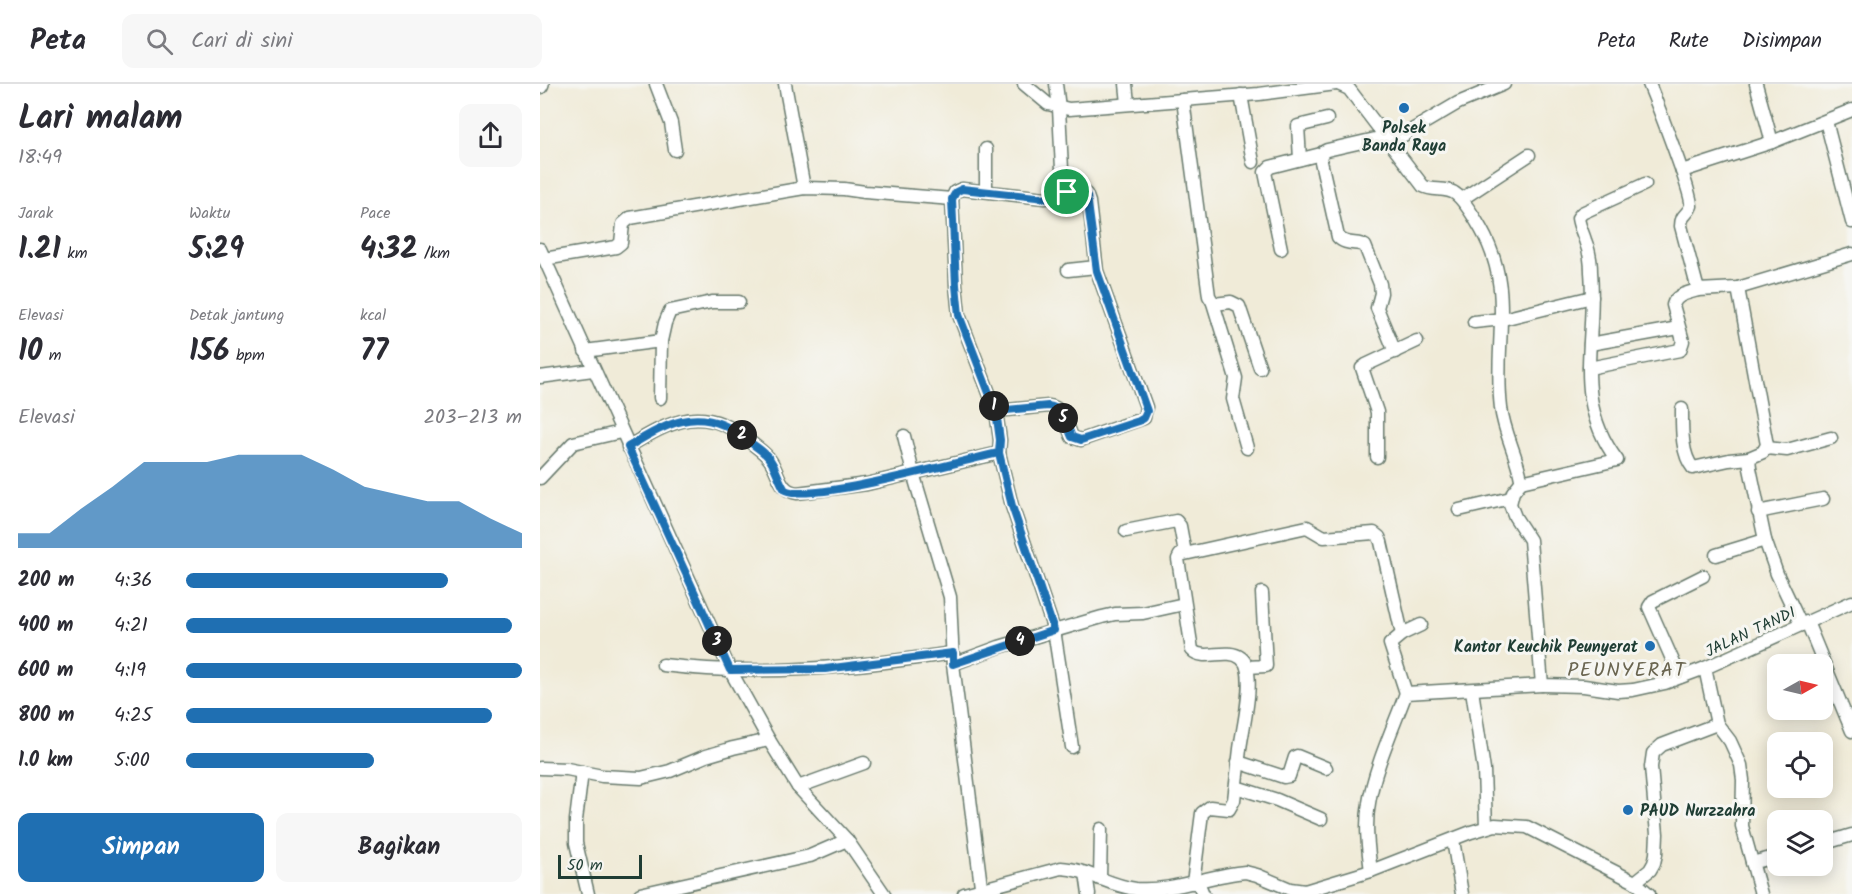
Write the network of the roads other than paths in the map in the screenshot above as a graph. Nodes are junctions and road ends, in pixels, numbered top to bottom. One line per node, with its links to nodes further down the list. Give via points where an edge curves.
1 (656, 84): 22 (street)
2 (785, 84): 29 (street)
3 (1024, 84): 15 (street)
4 (1056, 84): 15 (street)
5 (1126, 84): 14 (street)
6 (1337, 84): 7 (street); 11 (street)
7 (1343, 84): 19 (street)
8 (1504, 84): 19 (street)
9 (1649, 84): 27 (street)
10 (1756, 84): 20 (street)
11 (1259, 89): 12 (street)
12 (1241, 95): 13 (street); 26 (street)
13 (1184, 100): 14 (street); 44 (street, via 1204,274)
14 (1128, 103): 15 (street)
15 (1059, 108): 31 (street)
16 (1852, 110): 18 (street)
17 (1327, 119): 25 (street, via 1298,126)
18 (1826, 121): 20 (street); 34 (street)
19 (1387, 140): 23 (street); 33 (street, via 1423,186 1450,190)
20 (1772, 142): 27 (street)
21 (986, 149): 30 (street)
22 (675, 150)
23 (1321, 154): 25 (street); 52 (street, via 1338,237 1365,246 1380,284 1377,308)
24 (1529, 155): 33 (street)
25 (1300, 159): 35 (street, via 1265,172)
26 (1253, 162)
27 (1682, 171): 41 (street, via 1691,205 1681,218 1681,226)
28 (1645, 184): 42 (street, via 1578,218 1590,255)
29 (804, 188): 32 (street); 36 (street, via 630,218 623,224 621,243 616,247)
30 (986, 190): 31 (street, via 1045,198); 32 (street, via 962,189)
31 (1063, 190): 38 (street, via 1080,191 1087,196)
32 (952, 199): 59 (street, via 959,315)
33 (1462, 199): 45 (street, via 1493,252)
34 (1851, 213)
35 (1281, 249)
36 (541, 254): 51 (street)
37 (1852, 254): 40 (street)
38 (1096, 267): 39 (street); 59 (street, via 1136,375 1146,414 1139,421 1081,440 1072,437 1056,407)
39 (1068, 270)
40 (1738, 288): 41 (street); 65 (street)
41 (1698, 290): 54 (street, via 1674,300 1683,340 1680,350)
42 (1592, 297): 45 (street); 50 (street)
43 (739, 302): 48 (street, via 712,302 670,311)
44 (1213, 303): 53 (street, via 1231,302 1239,306); 64 (street, via 1236,378 1233,399)
45 (1503, 318): 46 (street); 71 (street, via 1501,411)
46 (1474, 322)
47 (1673, 329): 50 (street)
48 (662, 341): 51 (street); 57 (street)
49 (1417, 341): 52 (street)
50 (1590, 344): 54 (street)
51 (585, 351): 55 (street)
52 (1395, 352): 67 (street, via 1361,370 1377,412)
53 (1260, 368)
54 (1589, 368): 71 (street, via 1593,416 1617,460)
55 (593, 370): 56 (street); 60 (street)
56 (540, 377)
57 (660, 398)
58 (1682, 410): 68 (street, via 1683,434 1693,468)
59 (996, 411): 66 (street)
60 (621, 432): 63 (street); 70 (street, via 573,443)
61 (904, 436): 69 (street)
62 (1831, 438): 65 (street, via 1787,450)
63 (628, 447): 69 (street, via 672,424 700,418 737,430 767,456 783,486 793,493 867,484); 92 (street)
64 (1247, 448)
65 (1766, 448): 68 (street)
66 (999, 453): 69 (street); 86 (street, via 1018,526)
67 (1377, 457)
68 (1749, 458): 75 (street)
69 (913, 473): 88 (street, via 950,597)
70 (540, 478)
71 (1521, 483): 72 (street)
72 (1511, 498): 74 (street); 94 (street, via 1512,510 1530,540)
73 (1823, 499): 75 (street)
74 (1459, 510)
75 (1758, 512): 77 (street)
76 (1125, 531): 78 (street, via 1178,521)
77 (1765, 540): 79 (street); 84 (street)
78 (1185, 553): 83 (street, via 1178,559); 87 (street, via 1307,527 1324,537 1374,533 1379,537)
79 (1716, 555)
80 (1703, 576): 93 (street, via 1653,601 1649,607)
81 (1262, 593): 90 (street, via 1266,666)
82 (1852, 602): 84 (street, JALAN TANDI)
83 (1184, 604): 86 (street, via 1115,614); 90 (street, via 1193,652 1235,655)
84 (1804, 624): 91 (street, JALAN TANDI); 98 (street)
85 (1421, 625): 87 (street)
86 (1054, 630): 88 (street); 100 (street)
87 (1402, 634): 96 (street, via 1390,644)
88 (953, 658): 92 (street, via 825,669); 122 (street)
89 (663, 665): 92 (street)
90 (1246, 667): 101 (street, via 1246,712)
91 (1706, 668): 93 (street); 97 (street, JALAN TANDI)
92 (730, 670): 99 (street)
93 (1680, 677): 94 (street, via 1618,691)
94 (1542, 685): 95 (street)
95 (1472, 690): 96 (street); 109 (street, via 1484,770)
96 (1406, 693): 117 (street, via 1369,803 1367,845)
97 (1718, 724): 116 (street, JALAN TANDI, via 1741,765 1742,826); 121 (street, via 1662,745 1653,753 1656,854 1650,870)
98 (1852, 731)
99 (769, 740): 105 (street, via 641,778); 106 (street)
100 (1072, 747)
101 (1238, 762): 104 (street, via 1284,777 1297,756); 107 (street)
102 (864, 764): 106 (street)
103 (540, 768): 105 (street)
104 (1326, 768)
105 (582, 772): 123 (street, via 576,843)
106 (798, 787): 112 (street)
107 (1236, 787): 108 (street); 120 (street, via 1229,808 1210,807 1202,813)
108 (1321, 819)
109 (1486, 827): 113 (street); 121 (street, via 1527,827)
110 (1101, 829): 119 (street)
111 (1852, 835): 114 (street)
112 (847, 840): 124 (street, via 810,856); 125 (street)
113 (1454, 840): 117 (street); 129 (street)
114 (1833, 841)
115 (1767, 859): 116 (street)
116 (1752, 862): 131 (street, JALAN TANDI)
117 (1371, 872): 120 (street, via 1305,891 1245,872)
118 (1086, 873): 119 (street); 122 (street, via 1071,868 1052,869); 127 (street)
119 (1100, 879): 120 (street, via 1137,889)
120 (1195, 882): 128 (street)
121 (1635, 882): 130 (street)
122 (981, 892): 126 (street)
123 (588, 894)
124 (640, 894)
125 (884, 894)
126 (964, 894)
127 (1089, 894)
128 (1203, 894)
129 (1462, 894)
130 (1649, 894)
131 (1761, 894)

